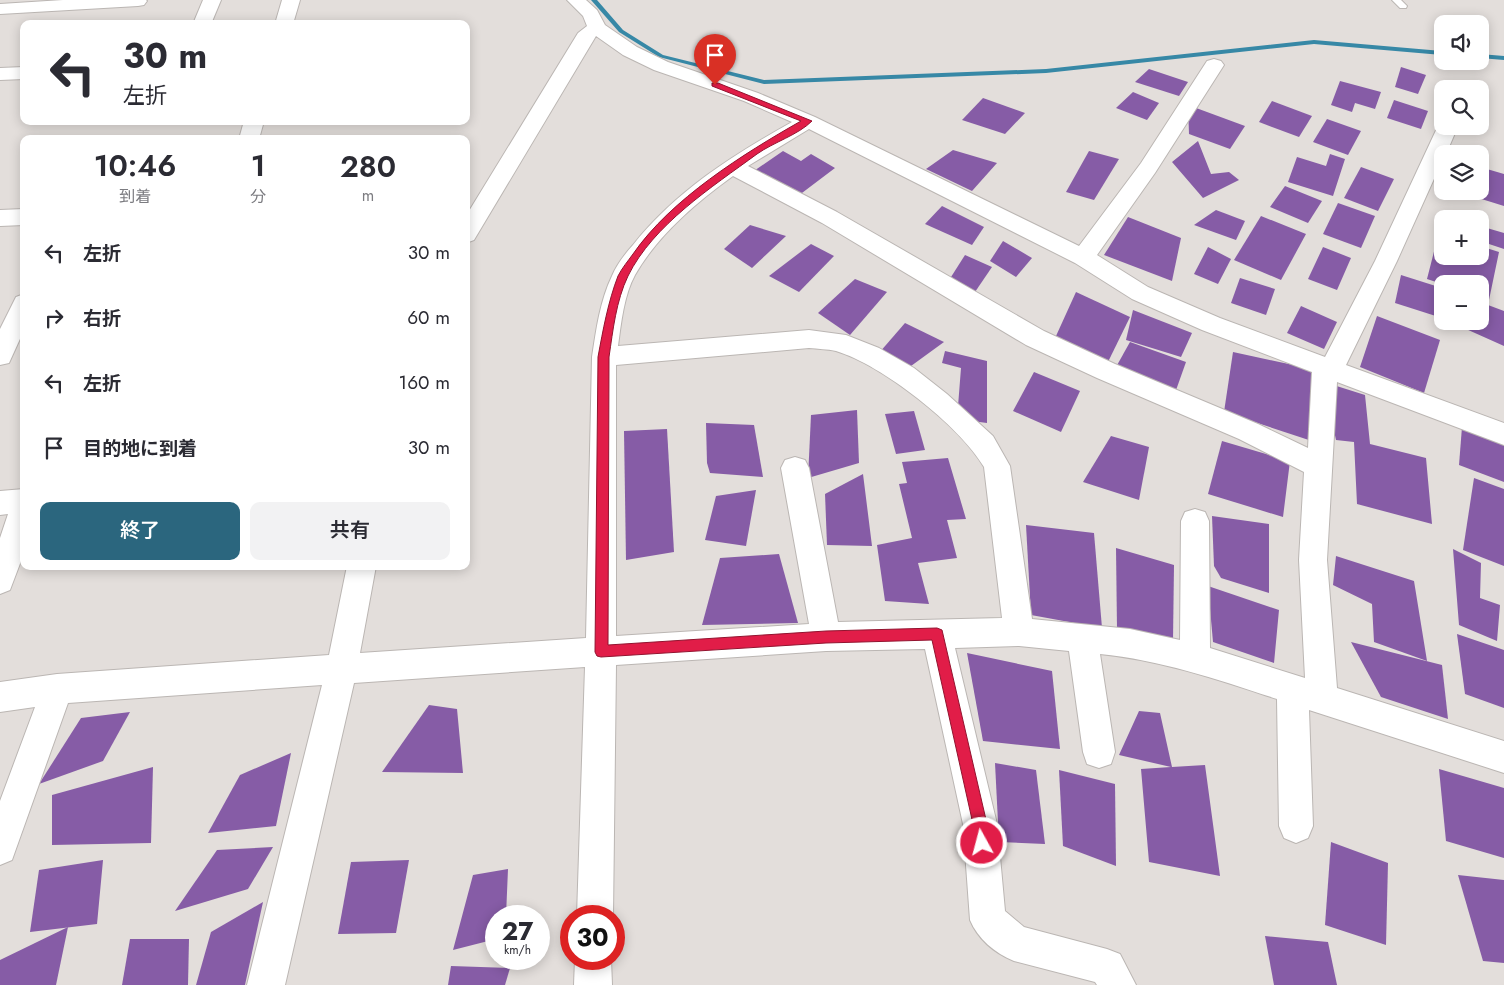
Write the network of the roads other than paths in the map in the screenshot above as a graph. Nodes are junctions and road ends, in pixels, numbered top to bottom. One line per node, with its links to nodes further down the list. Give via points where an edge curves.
1 (157, 0): 5 (street)
2 (212, 0): 7 (street)
3 (291, 0): 8 (street)
4 (576, 0): 9 (street, via 592,14)
5 (138, 1): 6 (street)
6 (0, 9)
7 (204, 20)
8 (285, 20)
9 (597, 28): 13 (street, via 630,51 660,66 751,97); 18 (street, via 587,33)
10 (1214, 65): 19 (street, via 1148,168)
11 (20, 73): 12 (street)
12 (0, 74)
13 (808, 121): 15 (street); 19 (street)
14 (1444, 135): 23 (street, via 1386,261)
15 (732, 167): 22 (street, via 674,213 649,239 624,275 612,312); 25 (street, via 842,224 1036,338 1097,368 1286,448)
16 (20, 217): 17 (street)
17 (0, 218)
18 (470, 228)
19 (1083, 257): 23 (street, via 1140,293 1211,324)
20 (20, 312): 21 (street)
21 (0, 356)
22 (604, 357): 33 (street, via 809,339 837,342 870,355 905,375 938,400 984,444 997,466); 37 (street)
23 (1329, 367): 24 (street); 25 (street)
24 (1504, 434)
25 (1318, 466): 41 (street)
26 (795, 468): 35 (street)
27 (20, 502): 28 (street)
28 (0, 503)
29 (1195, 520): 38 (street)
30 (20, 521): 32 (street)
31 (361, 570): 39 (street)
32 (0, 580)
33 (1018, 632): 34 (street); 36 (street)
34 (937, 634): 35 (street); 51 (street, via 980,824 988,920 1014,943 1107,967)
35 (826, 637): 37 (street)
36 (1082, 638): 38 (street, via 1130,643); 43 (street)
37 (601, 652): 39 (street); 47 (street)
38 (1195, 658): 41 (street)
39 (342, 668): 40 (street); 49 (street)
40 (57, 689): 42 (street); 46 (street)
41 (1308, 695): 44 (street); 45 (street)
42 (0, 697)
43 (1098, 752)
44 (1504, 757)
45 (1296, 826)
46 (0, 848)
47 (595, 905)
48 (593, 970): 50 (street)
49 (266, 985)
50 (592, 985)
51 (1117, 985)

